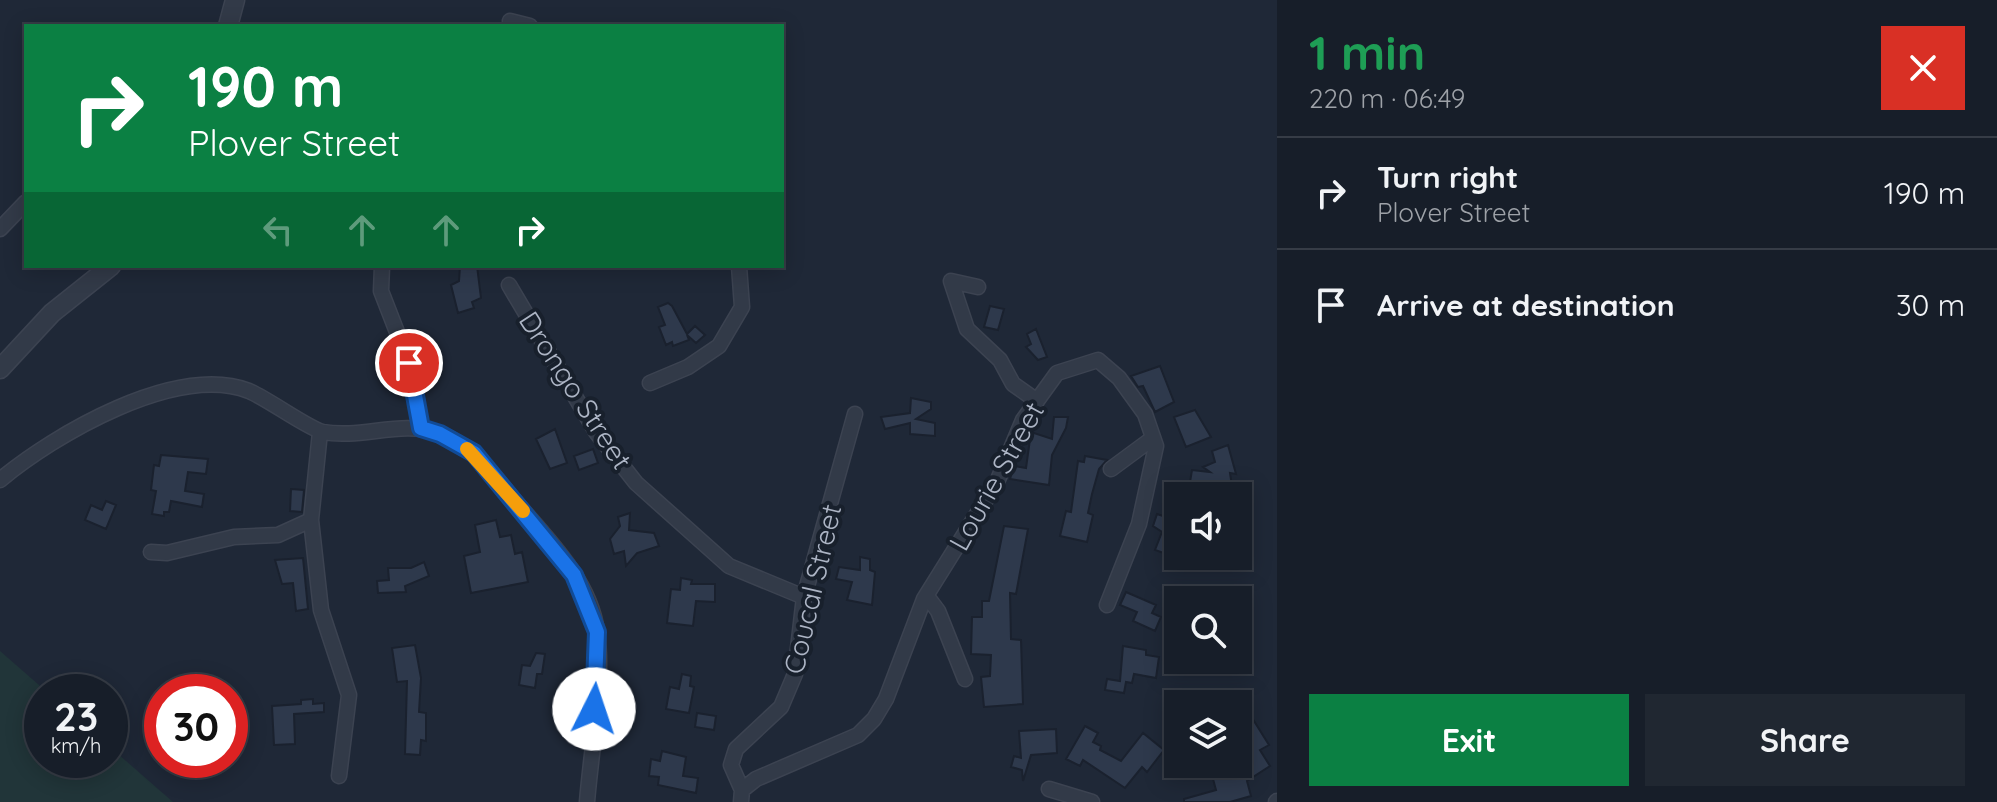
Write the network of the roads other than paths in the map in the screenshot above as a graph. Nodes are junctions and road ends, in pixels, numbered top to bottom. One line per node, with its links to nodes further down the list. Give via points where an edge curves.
1 (235, 0): 3 (street)
2 (510, 21): 4 (street)
3 (228, 24)
4 (522, 24)
5 (24, 204): 6 (street)
6 (0, 229)
7 (108, 268): 12 (street, via 52,313)
8 (382, 268): 16 (street, via 381,291 409,363)
9 (739, 268): 13 (street, via 742,307 719,346)
10 (509, 285): 23 (street, Drongo Street, via 596,432 636,483 729,566)
11 (978, 287): 14 (street, via 951,281 967,329 1000,360 1013,384)
12 (0, 369)
13 (650, 383)
14 (1037, 401): 18 (street, Lourie Street, via 1057,373 1098,360 1119,378 1145,414); 24 (street, Lourie Street, via 1023,420 997,482)
15 (855, 414): 23 (street, Coucal Street)
16 (421, 428): 17 (street); 30 (street, via 474,453 548,540 588,603 597,632)
17 (320, 432): 20 (street, via 247,390 176,390 140,399 82,427); 21 (street)
18 (1153, 438): 19 (street); 25 (street, via 1156,446 1139,524)
19 (1111, 469)
20 (0, 480)
21 (311, 520): 22 (street, via 278,535); 27 (street, via 321,610 349,695)
22 (151, 552)
23 (804, 597): 29 (street, Coucal Street, via 795,674 781,707 733,757)
24 (924, 599): 26 (street, via 938,611); 29 (street, Lourie Street, via 874,719 858,735 756,779)
25 (1107, 605)
26 (965, 679)
27 (339, 776)
28 (1049, 789): 31 (street)
29 (741, 796)
30 (587, 802)
31 (1092, 802)

